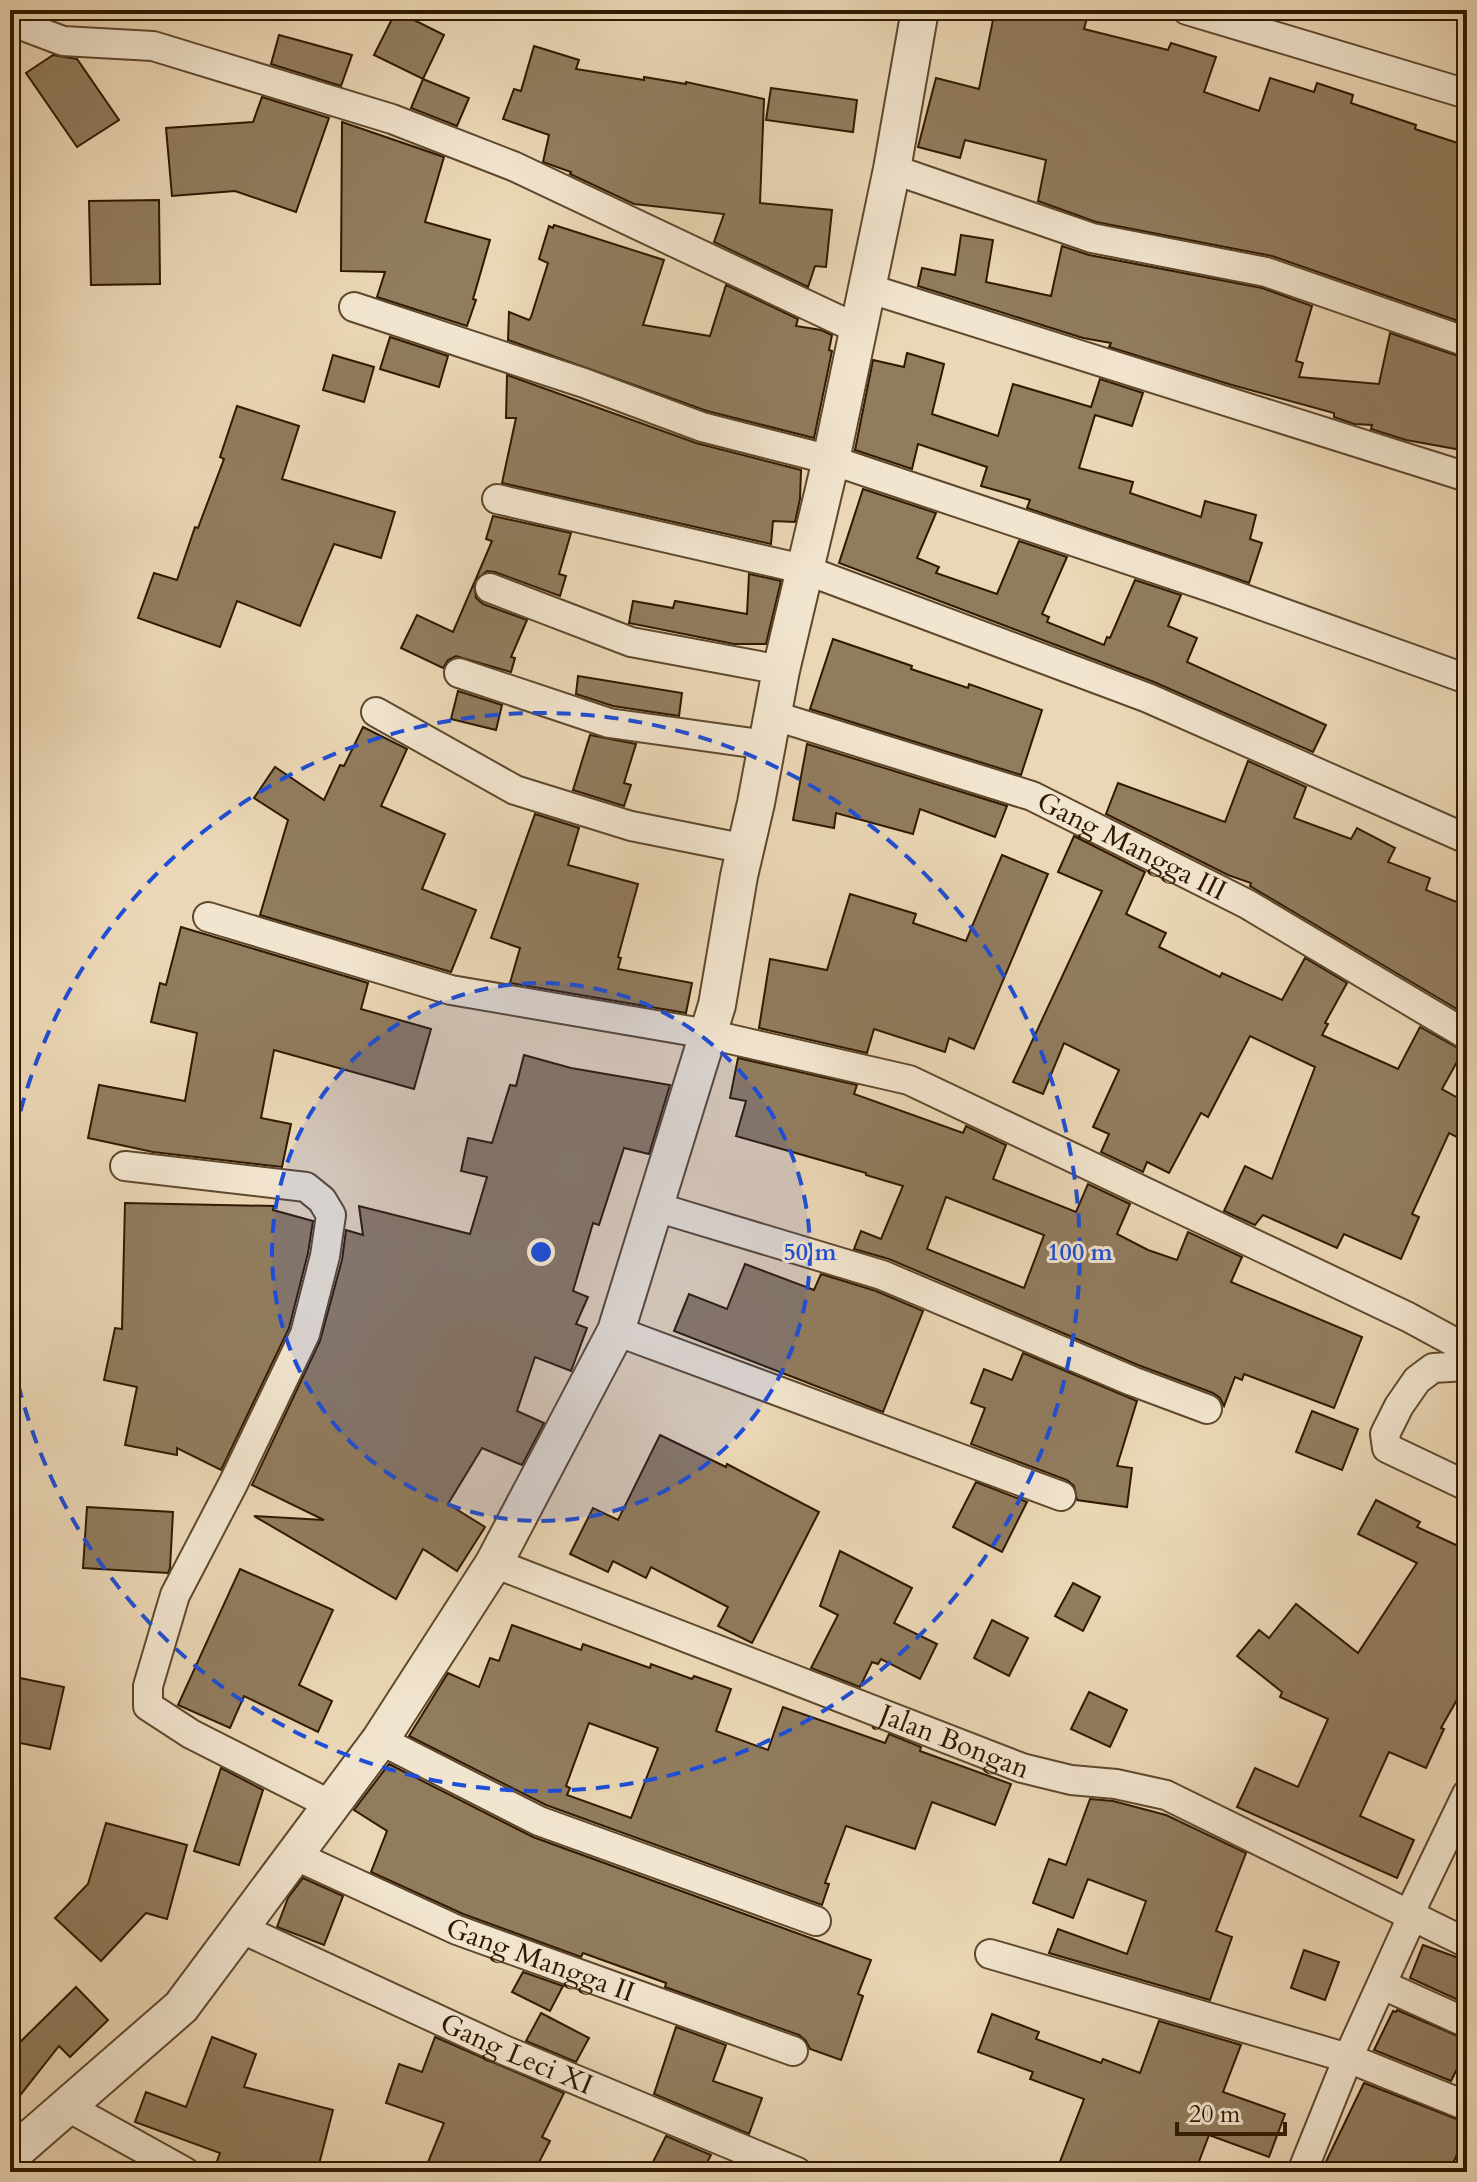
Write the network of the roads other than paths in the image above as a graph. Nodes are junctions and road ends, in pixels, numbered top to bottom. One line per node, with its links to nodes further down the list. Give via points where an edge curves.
1 (920, 10): 5 (street)
2 (1187, 10): 4 (street)
3 (10, 21): 8 (street, via 63,41 153,46 392,119 513,166)
4 (1467, 94)
5 (892, 169): 6 (street); 9 (street, via 1092,238 1266,272)
6 (867, 288): 8 (street); 11 (street)
7 (354, 307): 10 (street, via 702,427)
8 (858, 329): 10 (street)
9 (1467, 342)
10 (831, 460): 13 (street); 17 (street)
11 (1467, 477)
12 (497, 499): 13 (street)
13 (803, 569): 15 (street); 20 (street, via 1148,698)
14 (490, 588): 15 (street, via 631,642)
15 (781, 670): 19 (street)
16 (459, 673): 19 (street, Gang Mangga III, via 609,723)
17 (1467, 679)
18 (376, 712): 21 (street, via 515,790 631,826)
19 (770, 730): 21 (street); 24 (street, Gang Mangga III, via 1032,796 1247,904)
20 (1467, 839)
21 (746, 849): 23 (street)
22 (208, 917): 23 (street, via 451,990)
23 (708, 1034): 26 (street); 28 (street, via 909,1080)
24 (1467, 1035)
25 (125, 1166): 36 (street, via 306,1187 331,1215 305,1334 175,1595 148,1686 148,1706 191,1734)
26 (656, 1207): 27 (street); 30 (street, via 882,1275)
27 (616, 1331): 32 (street); 33 (street)
28 (1467, 1349)
29 (1467, 1366): 31 (street, via 1424,1372 1385,1434 1387,1448)
30 (1207, 1409)
31 (1467, 1486)
32 (1061, 1496)
33 (494, 1563): 34 (street); 39 (street, Jalan Bongan, via 1022,1768 1166,1795)
34 (380, 1740): 36 (street); 40 (street, via 539,1821)
35 (1467, 1794): 37 (street)
36 (331, 1805): 38 (street)
37 (1458, 1836): 39 (street, via 1415,1902)
38 (294, 1855): 41 (street); 46 (street, Gang Mangga II, via 457,1930)
39 (1412, 1917): 42 (street, Jalan Bongan); 44 (street)
40 (816, 1921)
41 (240, 1928): 49 (street, via 181,2007); 53 (street, Gang Leci XI, via 504,2050)
42 (1467, 1943)
43 (990, 1954): 47 (street)
44 (1383, 1985): 45 (street); 47 (street)
45 (1467, 2023)
46 (793, 2051)
47 (1348, 2058): 48 (street); 51 (street)
48 (1467, 2106)
49 (68, 2107): 50 (street); 52 (street)
50 (10, 2156)
51 (1306, 2171)
52 (185, 2172)
53 (797, 2172)

